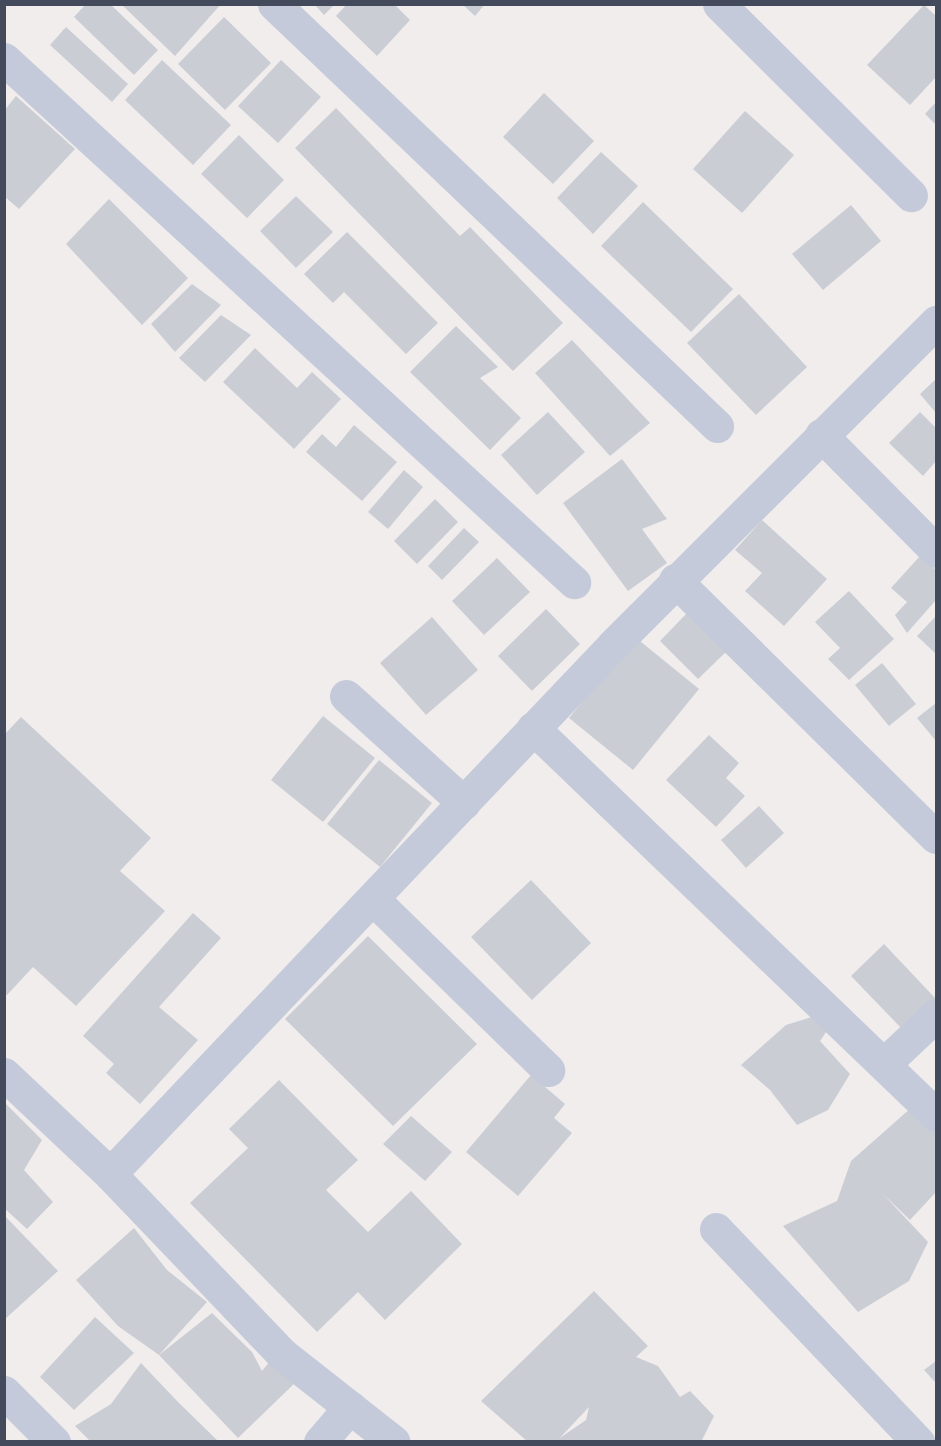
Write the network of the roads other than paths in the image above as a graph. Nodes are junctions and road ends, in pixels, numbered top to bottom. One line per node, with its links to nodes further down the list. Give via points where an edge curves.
1 (274, 4): 6 (street)
2 (719, 4): 4 (street)
3 (4, 59): 10 (street)
4 (911, 195)
5 (936, 322): 7 (street)
6 (717, 426)
7 (821, 435): 8 (street); 9 (street)
8 (936, 551)
9 (675, 580): 12 (street); 14 (street)
10 (574, 582)
11 (345, 696): 13 (street)
12 (533, 728): 13 (street); 17 (street)
13 (464, 803): 15 (street)
14 (936, 837)
15 (373, 899): 18 (street); 21 (street)
16 (936, 1014): 17 (street)
17 (884, 1064): 20 (street)
18 (548, 1070)
19 (4, 1074): 21 (street)
20 (936, 1115)
21 (110, 1174): 24 (street, via 282,1354)
22 (716, 1229): 28 (street)
23 (4, 1392): 25 (street)
24 (350, 1407): 26 (street); 27 (street)
25 (54, 1442)
26 (320, 1442)
27 (394, 1442)
28 (918, 1442)

